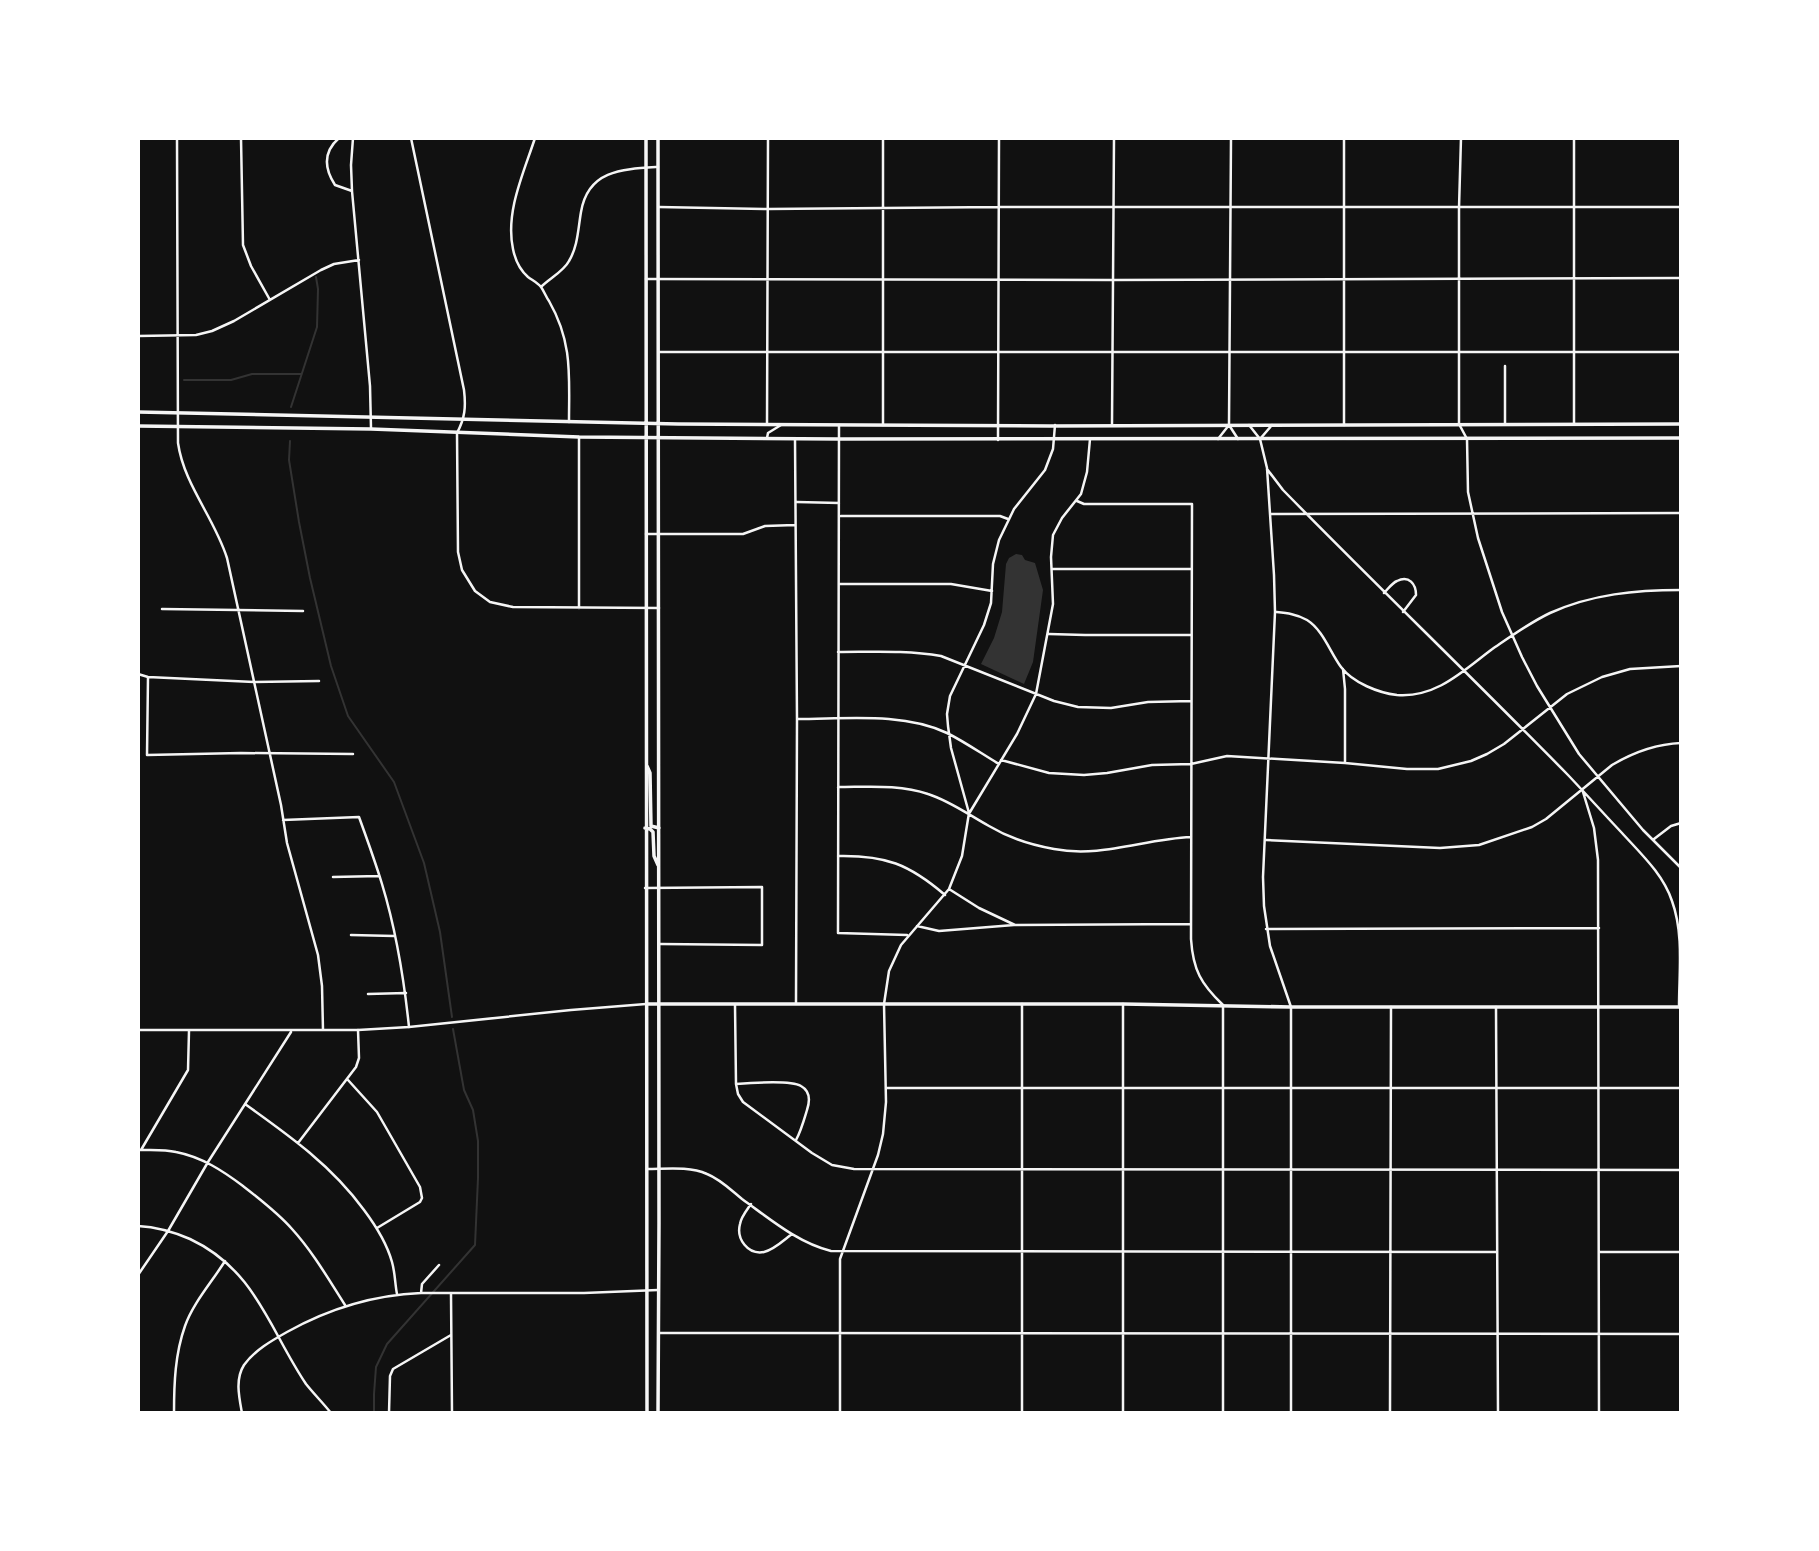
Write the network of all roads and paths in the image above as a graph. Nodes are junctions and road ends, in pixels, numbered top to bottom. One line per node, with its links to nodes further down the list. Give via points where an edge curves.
1 (177, 138): 45 (street)
2 (241, 138): 43 (street, via 243,245)
3 (339, 138): 19 (street, via 327,153 327,168 335,185)
4 (353, 138): 19 (street)
5 (411, 138): 60 (street, via 464,390)
6 (535, 138): 42 (street, via 517,192 512,247 523,271)
7 (646, 138): 18 (main road)
8 (658, 138): 17 (main road)
9 (768, 138): 29 (street)
10 (883, 138): 24 (street)
11 (999, 138): 21 (street)
12 (1114, 138): 25 (street)
13 (1231, 138): 26 (street)
14 (1344, 138): 27 (street)
15 (1461, 138): 28 (street)
16 (1574, 138): 22 (street)
17 (658, 167): 18 (street); 20 (main road)
18 (646, 168): 33 (main road); 42 (street, via 617,171 592,185 586,192 569,262)
19 (352, 191): 30 (street)
20 (658, 207): 29 (street); 34 (main road)
21 (999, 207): 24 (street); 25 (street); 40 (street)
22 (1574, 207): 23 (street); 28 (street); 39 (street)
23 (1681, 207)
24 (883, 208): 29 (street); 36 (street)
25 (1114, 208): 26 (street); 41 (street)
26 (1230, 208): 27 (street); 37 (street)
27 (1344, 208): 28 (street); 38 (street)
28 (1459, 208): 31 (street)
29 (768, 209): 35 (street)
30 (359, 260): 43 (street, via 334,264); 59 (street)
31 (1459, 278): 38 (street); 39 (street); 55 (street)
32 (1681, 278): 39 (street)
33 (646, 279): 34 (street); 62 (main road)
34 (657, 279): 35 (street); 48 (main road)
35 (768, 279): 36 (street); 49 (street)
36 (882, 279): 40 (street); 46 (street)
37 (1230, 279): 38 (street); 41 (street); 52 (street)
38 (1344, 279): 53 (street)
39 (1574, 279): 47 (street)
40 (999, 281): 41 (street); 50 (street)
41 (1113, 281): 51 (street)
42 (541, 287): 61 (street, via 559,318 568,350)
43 (270, 300): 45 (street, via 212,331)
44 (138, 336): 45 (street)
45 (177, 336): 58 (street)
46 (882, 351): 49 (street); 50 (street); 68 (street)
47 (1574, 351): 54 (street); 55 (street); 78 (street)
48 (659, 352): 49 (street); 63 (main road)
49 (768, 352): 64 (street)
50 (998, 352): 51 (street); 69 (street)
51 (1113, 352): 52 (street); 71 (street)
52 (1229, 352): 53 (street); 72 (street)
53 (1345, 352): 55 (street); 75 (street)
54 (1681, 352)
55 (1459, 353): 76 (street)
56 (1505, 366): 77 (street)
57 (138, 412): 58 (main road)
58 (177, 412): 59 (main road); 80 (street)
59 (372, 416): 60 (main road); 81 (street)
60 (464, 420): 61 (main road); 82 (street)
61 (569, 422): 62 (main road)
62 (646, 423): 63 (main road); 84 (main road)
63 (659, 424): 64 (main road); 85 (main road)
64 (767, 424): 65 (main road)
65 (783, 424): 67 (main road); 86 (street)
66 (1681, 424): 78 (main road)
67 (839, 425): 68 (main road); 89 (street)
68 (883, 425): 69 (main road)
69 (998, 425): 70 (main road); 96 (street)
70 (1055, 425): 71 (main road); 90 (street)
71 (1112, 425): 72 (main road)
72 (1229, 425): 73 (main road); 92 (street); 93 (street)
73 (1249, 425): 74 (main road); 94 (street)
74 (1272, 425): 75 (main road); 94 (street)
75 (1344, 425): 76 (main road)
76 (1459, 425): 77 (main road); 95 (street)
77 (1505, 425): 78 (main road)
78 (1574, 425)
79 (138, 426): 80 (main road)
80 (178, 426): 81 (main road); 120 (street, via 183,466 222,543)
81 (371, 429): 82 (main road)
82 (457, 433): 83 (main road); 116 (street, via 458,552 471,586 499,605)
83 (579, 437): 84 (main road); 116 (street)
84 (646, 437): 85 (main road); 108 (main road)
85 (659, 437): 86 (main road); 109 (main road)
86 (767, 438): 88 (main road)
87 (1681, 438): 95 (main road)
88 (795, 439): 89 (main road); 99 (street)
89 (839, 439): 96 (main road); 100 (street)
90 (1055, 439): 91 (main road); 96 (main road); 106 (street, via 1045,470)
91 (1090, 439): 92 (main road); 98 (street, via 1084,485)
92 (1217, 439): 93 (main road)
93 (1238, 439): 94 (main road)
94 (1260, 439): 95 (main road); 97 (street)
95 (1467, 439): 101 (street)
96 (998, 440)
97 (1267, 468): 103 (street); 104 (street)
98 (1077, 501): 110 (street, via 1053,535); 111 (street, via 1192,504)
99 (795, 502): 100 (street); 107 (street)
100 (839, 502): 105 (street)
101 (1471, 513): 102 (street); 104 (street); 126 (street)
102 (1681, 513)
103 (1271, 514): 104 (street); 123 (street)
104 (1307, 514): 115 (street)
105 (839, 516): 106 (street); 112 (street)
106 (1008, 519): 114 (street, via 996,551)
107 (795, 525): 109 (street, via 765,526 743,534); 139 (street)
108 (646, 534): 109 (street); 117 (main road)
109 (659, 534): 118 (main road)
110 (1052, 569): 111 (street); 124 (street)
111 (1191, 569): 125 (street)
112 (839, 584): 114 (street, via 951,584); 127 (street)
113 (1681, 590): 126 (street, via 1629,591 1592,598 1551,613)
114 (992, 592): 128 (street, via 984,625)
115 (1384, 593): 122 (street); 122 (street, via 1396,581 1413,583 1416,595)
116 (579, 608): 117 (street)
117 (647, 608): 118 (street); 149 (main road)
118 (659, 608): 158 (main road)
119 (162, 609): 120 (street)
120 (239, 610): 121 (street); 135 (street)
121 (303, 611)
122 (1403, 611): 131 (street)
123 (1275, 612): 130 (street, via 1312,624); 146 (street)
124 (1049, 634): 125 (street); 136 (street)
125 (1191, 635): 137 (street)
126 (1512, 635): 131 (street); 138 (street)
127 (838, 652): 128 (street, via 922,653); 140 (street)
128 (964, 665): 136 (street); 142 (street, via 950,696)
129 (1681, 666): 138 (street, via 1615,673 1577,689)
130 (1343, 669): 131 (street, via 1378,691 1399,695 1433,690); 148 (street)
131 (1464, 670): 141 (street)
132 (138, 674): 133 (street)
133 (148, 677): 135 (street); 144 (street, via 147,755)
134 (319, 681): 135 (street)
135 (254, 682): 144 (street)
136 (1036, 694): 137 (street, via 1088,708); 147 (street)
137 (1191, 701): 150 (street)
138 (1549, 708): 141 (street); 151 (street)
139 (797, 719): 140 (street); 184 (street)
140 (838, 719): 142 (street, via 911,722); 152 (street)
141 (1523, 729): 148 (street, via 1487,754 1453,766 1424,770); 153 (street)
142 (949, 734): 147 (street); 154 (street)
143 (1681, 743): 151 (street, via 1637,751)
144 (270, 753): 145 (street); 155 (street)
145 (353, 754)
146 (1268, 759): 148 (street); 150 (street, via 1227,756); 160 (street)
147 (1000, 762): 150 (street, via 1084,775); 154 (street)
148 (1345, 763)
149 (646, 764): 157 (main road); 158 (main road, via 651,826)
150 (1191, 764): 159 (street)
151 (1597, 777): 153 (street); 161 (street)
152 (838, 787): 154 (street, via 909,789); 162 (street)
153 (1581, 789): 160 (street, via 1532,827 1479,845 1440,848); 174 (street, via 1597,844); 194 (street, via 1651,865 1669,894 1679,936)
154 (969, 813): 159 (street, via 1022,841 1069,852); 169 (street, via 962,856)
155 (283, 820): 165 (street, via 359,817); 197 (street, via 318,955)
156 (1681, 823): 161 (street)
157 (645, 828): 163 (main road, via 653,832); 167 (main road)
158 (659, 828): 163 (main road)
159 (1191, 837): 171 (street)
160 (1266, 840): 175 (street)
161 (1653, 840): 164 (street)
162 (838, 856): 170 (street, via 899,864); 176 (street, via 838,933)
163 (659, 866): 168 (main road)
164 (1681, 868)
165 (379, 876): 166 (street); 178 (street)
166 (333, 877)
167 (645, 888): 168 (street); 185 (main road)
168 (659, 888): 179 (main road); 179 (street, via 762,887 762,945)
169 (949, 889): 170 (street); 172 (street)
170 (945, 895): 173 (street)
171 (1191, 924): 172 (street); 189 (street, via 1197,974)
172 (1015, 925): 173 (street, via 939,931)
173 (917, 926): 176 (street)
174 (1599, 928): 175 (street); 193 (street)
175 (1266, 929): 190 (street)
176 (908, 935): 186 (street, via 892,961)
177 (351, 936): 178 (street)
178 (395, 936): 180 (street)
179 (658, 944): 182 (main road)
180 (406, 993): 181 (street); 195 (street)
181 (368, 994)
182 (659, 1003): 183 (main road); 185 (main road); 218 (main road)
183 (735, 1003): 184 (main road); 202 (street)
184 (796, 1003): 186 (main road)
185 (646, 1004): 195 (street); 217 (main road)
186 (884, 1004): 187 (main road); 204 (street)
187 (1023, 1004): 188 (main road); 203 (street)
188 (1123, 1004): 189 (main road); 205 (street)
189 (1223, 1005): 190 (main road); 206 (street)
190 (1290, 1007): 191 (main road); 207 (street)
191 (1391, 1007): 192 (main road); 208 (street)
192 (1496, 1007): 193 (main road); 209 (street)
193 (1599, 1007): 194 (main road); 210 (street)
194 (1680, 1007)
195 (409, 1027): 198 (street)
196 (138, 1030): 199 (street)
197 (323, 1030): 198 (street); 200 (street)
198 (358, 1030): 201 (street, via 359,1058)
199 (189, 1031): 200 (street); 215 (street, via 188,1070)
200 (292, 1031): 212 (street)
201 (347, 1079): 214 (street); 230 (street, via 377,1112 422,1193 420,1202)
202 (736, 1084): 213 (street, via 743,1102); 213 (street, via 803,1086 809,1101)
203 (1022, 1087): 204 (street); 205 (street); 220 (street)
204 (886, 1088): 219 (street, via 883,1135)
205 (1123, 1088): 206 (street); 221 (street)
206 (1223, 1088): 207 (street); 222 (street)
207 (1291, 1088): 208 (street); 223 (street)
208 (1391, 1088): 209 (street); 224 (street)
209 (1497, 1088): 210 (street); 225 (street)
210 (1599, 1088): 211 (street); 226 (street)
211 (1681, 1088)
212 (244, 1104): 214 (street); 216 (street)
213 (795, 1141): 219 (street, via 832,1165)
214 (298, 1143): 230 (street, via 349,1189)
215 (139, 1150): 216 (street, via 175,1151)
216 (208, 1162): 231 (street); 250 (street, via 269,1206 293,1230)
217 (647, 1169): 218 (street); 246 (main road)
218 (659, 1169): 228 (street, via 707,1174); 245 (main road)
219 (872, 1169): 220 (street); 233 (street)
220 (1022, 1170): 221 (street); 234 (street)
221 (1123, 1170): 222 (street); 235 (street)
222 (1223, 1170): 223 (street); 236 (street)
223 (1291, 1170): 224 (street); 237 (street)
224 (1391, 1170): 225 (street); 238 (street)
225 (1497, 1170): 226 (street); 239 (street)
226 (1599, 1170): 227 (street); 240 (street)
227 (1681, 1170)
228 (751, 1205): 232 (street); 232 (street, via 739,1232 749,1249 765,1252)
229 (138, 1226): 231 (street)
230 (377, 1228): 249 (street, via 392,1261)
231 (169, 1231): 242 (street, via 205,1246); 244 (street)
232 (792, 1234): 233 (street, via 815,1247)
233 (843, 1250): 234 (street); 252 (street)
234 (1022, 1251): 235 (street); 253 (street)
235 (1123, 1251): 236 (street); 254 (street)
236 (1223, 1252): 237 (street); 255 (street)
237 (1291, 1252): 238 (street); 256 (street)
238 (1391, 1252): 239 (street); 257 (street)
239 (1497, 1252): 258 (street)
240 (1599, 1252): 241 (street); 259 (street)
241 (1681, 1252)
242 (225, 1261): 262 (street, via 258,1299); 263 (street, via 185,1324 176,1357)
243 (439, 1265): 247 (street, via 422,1284)
244 (138, 1275)
245 (659, 1290): 246 (street); 251 (main road)
246 (647, 1291): 248 (street); 268 (main road)
247 (424, 1293): 248 (street); 249 (street)
248 (451, 1293): 261 (street)
249 (397, 1294): 250 (street)
250 (345, 1305): 262 (street)
251 (658, 1333): 252 (street); 269 (main road)
252 (841, 1333): 253 (street); 270 (street)
253 (1022, 1334): 254 (street); 271 (street)
254 (1123, 1334): 255 (street); 272 (street)
255 (1223, 1334): 256 (street); 273 (street)
256 (1291, 1334): 257 (street); 274 (street)
257 (1391, 1334): 258 (street); 275 (street)
258 (1498, 1334): 259 (street); 276 (street)
259 (1599, 1334): 260 (street); 277 (street)
260 (1681, 1334)
261 (451, 1335): 266 (street, via 393,1369); 267 (street)
262 (279, 1337): 264 (street, via 243,1366 239,1379); 265 (street, via 307,1385)
263 (174, 1413)
264 (242, 1413)
265 (331, 1413)
266 (388, 1413)
267 (452, 1413)
268 (647, 1413)
269 (658, 1413)
270 (840, 1413)
271 (1022, 1413)
272 (1123, 1413)
273 (1223, 1413)
274 (1291, 1413)
275 (1390, 1413)
276 (1498, 1413)
277 (1599, 1413)

